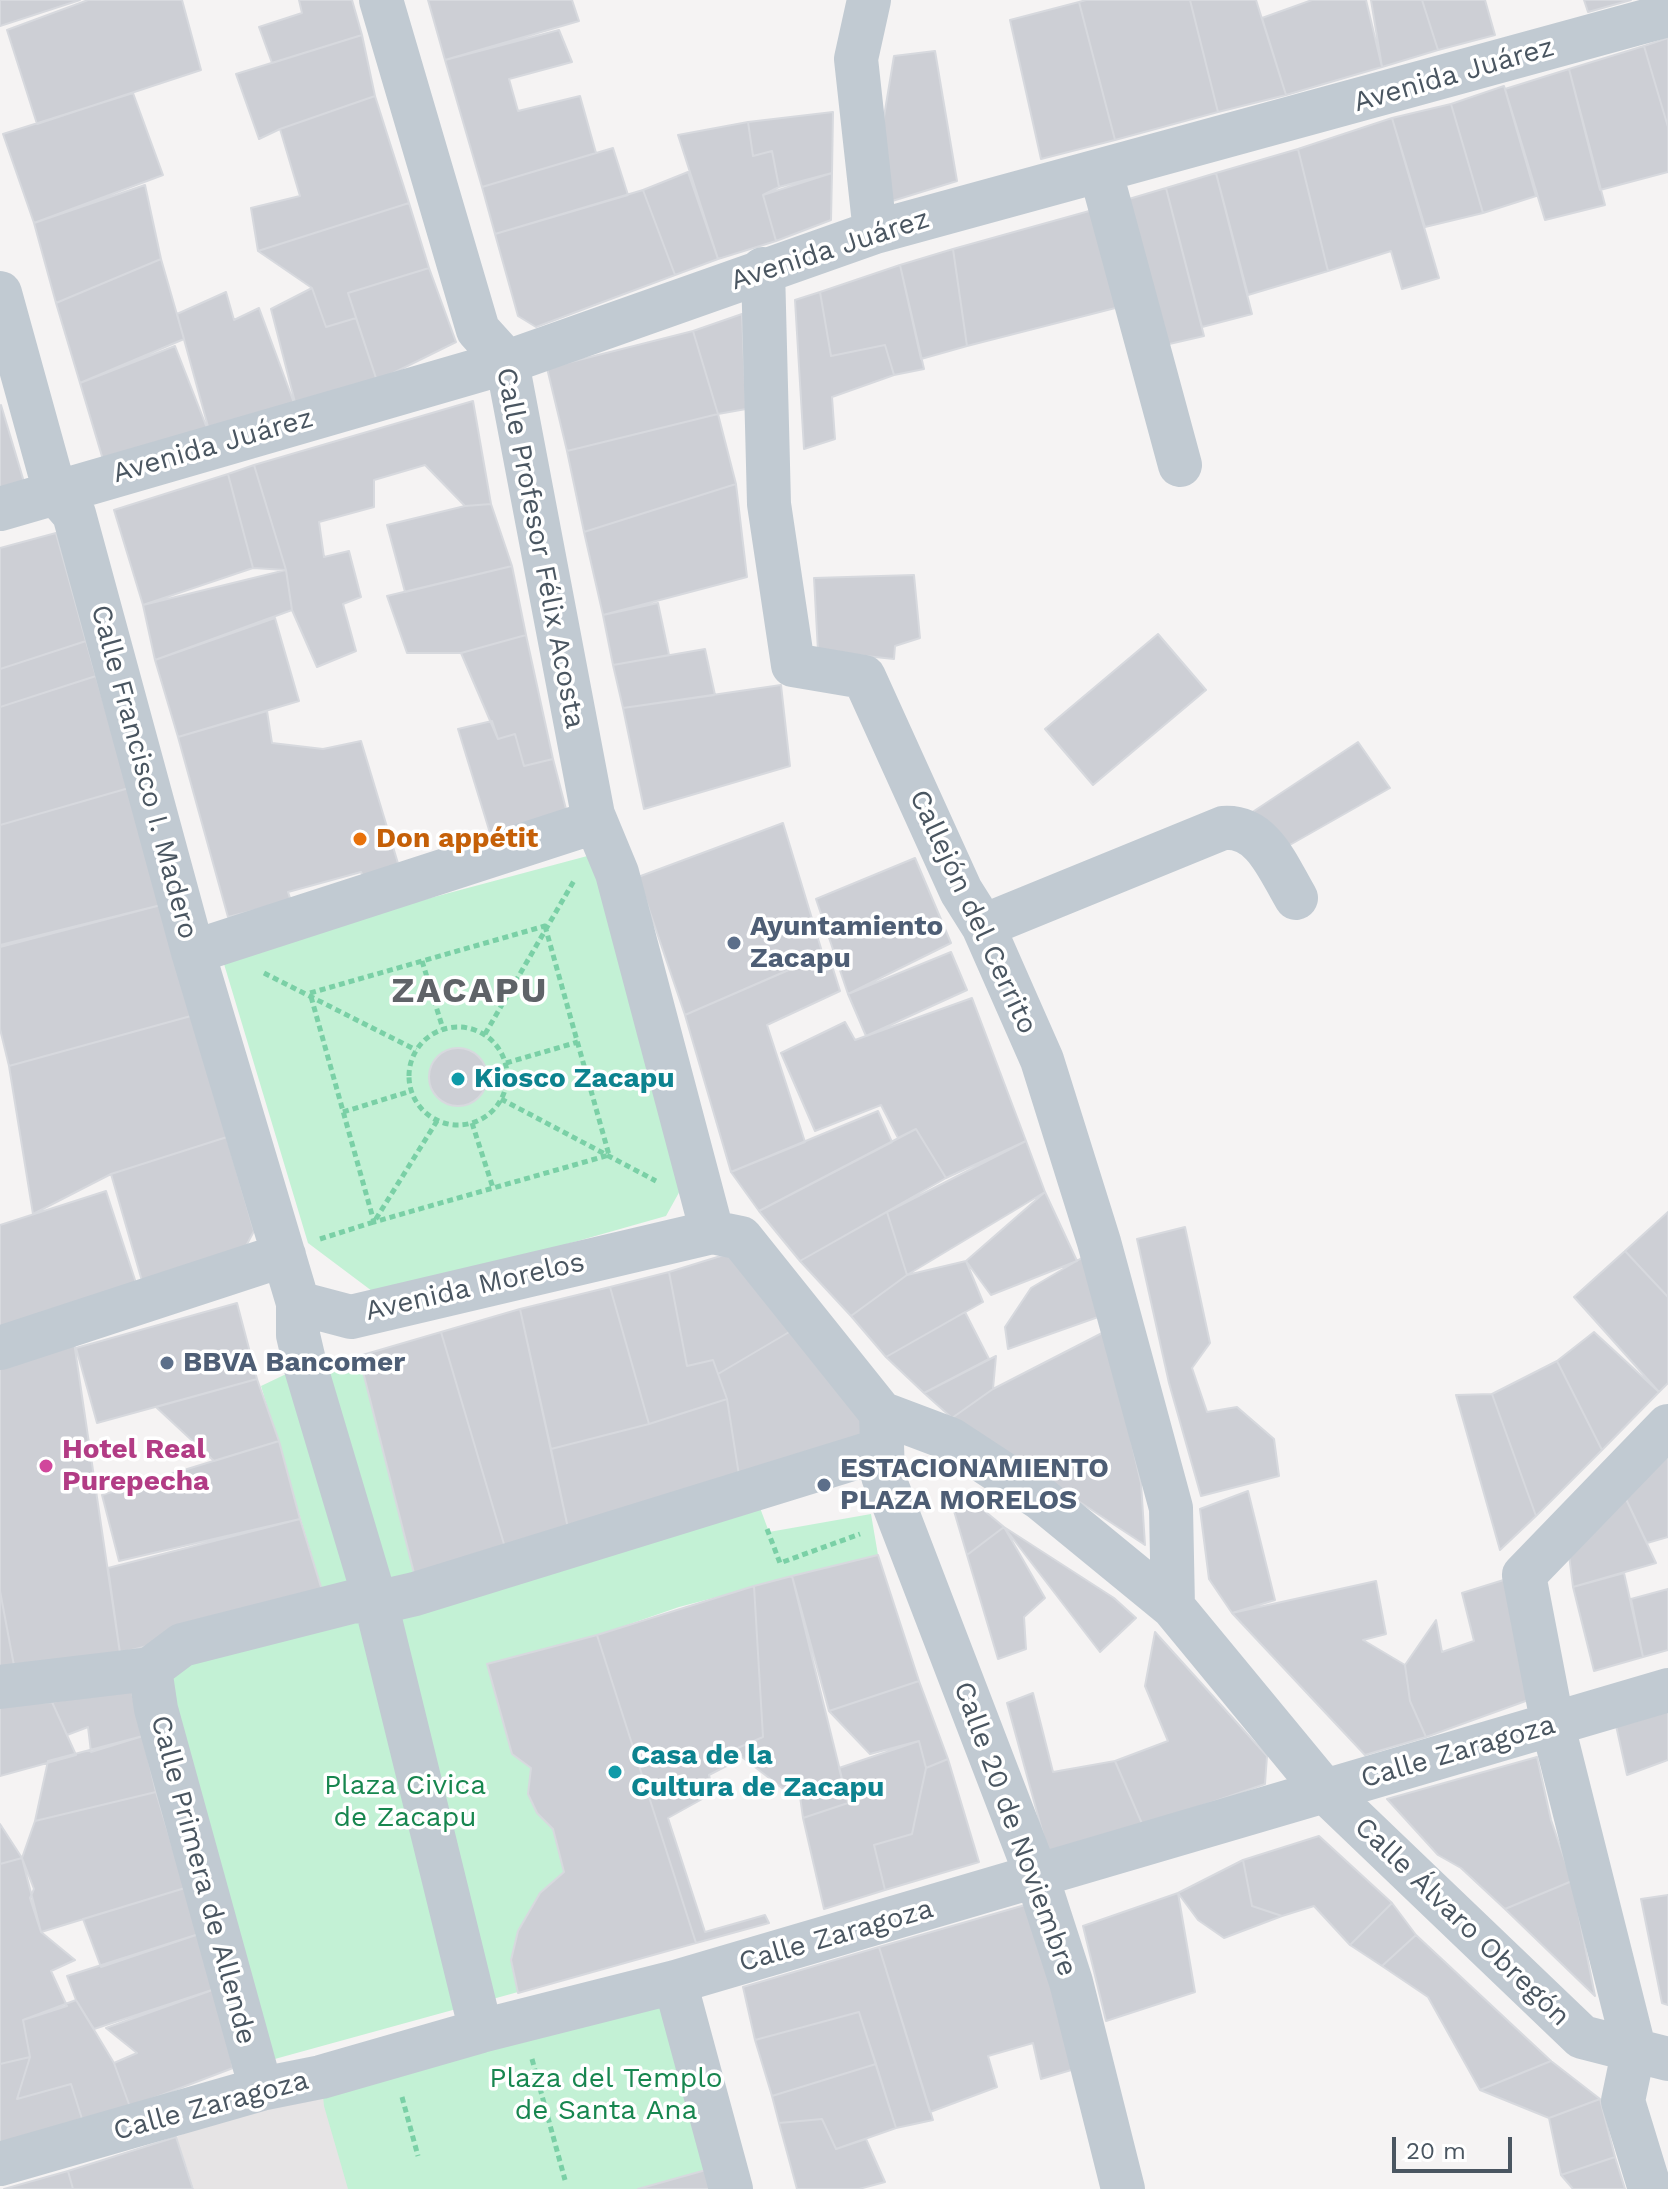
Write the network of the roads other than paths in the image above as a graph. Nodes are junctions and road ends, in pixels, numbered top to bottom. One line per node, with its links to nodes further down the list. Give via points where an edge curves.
1 (381, 0): 8 (street, Calle Profesor Félix Acosta, via 478,330)
2 (869, 0): 5 (street, via 856,59)
3 (1668, 15): 4 (street, Avenida Juárez)
4 (1101, 173): 5 (street, Avenida Juárez); 9 (street)
5 (875, 232): 6 (street, Avenida Juárez)
6 (763, 269): 8 (street, Avenida Juárez); 14 (street, Callejón del Cerrito, via 769,504 793,665 864,677 961,891)
7 (0, 293): 10 (street, Calle Francisco I. Madero)
8 (507, 362): 10 (street, Avenida Juárez); 12 (street, Calle Profesor Félix Acosta)
9 (1180, 465)
10 (55, 492): 11 (street, Avenida Juárez); 15 (street, Calle Francisco I. Madero, via 74,514)
11 (0, 509)
12 (593, 815): 15 (street, via 585,825); 16 (street, Calle Profesor Félix Acosta, via 600,870)
13 (1296, 898): 14 (street, via 1260,840 1240,827 1223,828)
14 (983, 926): 24 (street, Callejón del Cerrito, via 1042,1060 1099,1242 1171,1508)
15 (193, 952): 17 (street, Calle Francisco I. Madero)
16 (712, 1232): 18 (street, Avenida Morelos, via 351,1317); 22 (street, via 741,1238)
17 (296, 1249): 18 (street); 19 (street)
18 (298, 1303): 23 (street, via 305,1365)
19 (0, 1348)
20 (1668, 1426): 28 (street, via 1524,1575)
21 (950, 1439): 22 (street, Calle Álvaro Obregón); 22 (street); 24 (street, Calle Álvaro Obregón, via 1040,1498)
22 (881, 1446): 23 (street, via 772,1495); 30 (street, Calle 20 de Noviembre)
23 (376, 1603): 25 (street, via 355,1601 182,1645); 32 (street)
24 (1173, 1607): 29 (street, Calle Álvaro Obregón)
25 (150, 1669): 26 (street); 34 (street, Calle Primera de Allende, via 156,1709)
26 (0, 1687)
27 (1668, 1690): 28 (street, Calle Zaragoza)
28 (1553, 1726): 29 (street, Calle Zaragoza); 33 (street)
29 (1324, 1790): 30 (street, Calle Zaragoza); 33 (street, Calle Álvaro Obregón, via 1582,2037)
30 (1037, 1877): 31 (street, Calle Zaragoza); 37 (street, Calle 20 de Noviembre, via 1071,1982)
31 (675, 1982): 32 (street, Calle Zaragoza); 36 (street)
32 (502, 2027): 34 (street, Calle Zaragoza)
33 (1651, 2054): 38 (street, via 1623,2101)
34 (261, 2089): 35 (street, Calle Zaragoza)
35 (0, 2164)
36 (731, 2189)
37 (1123, 2189)
38 (1650, 2189)

